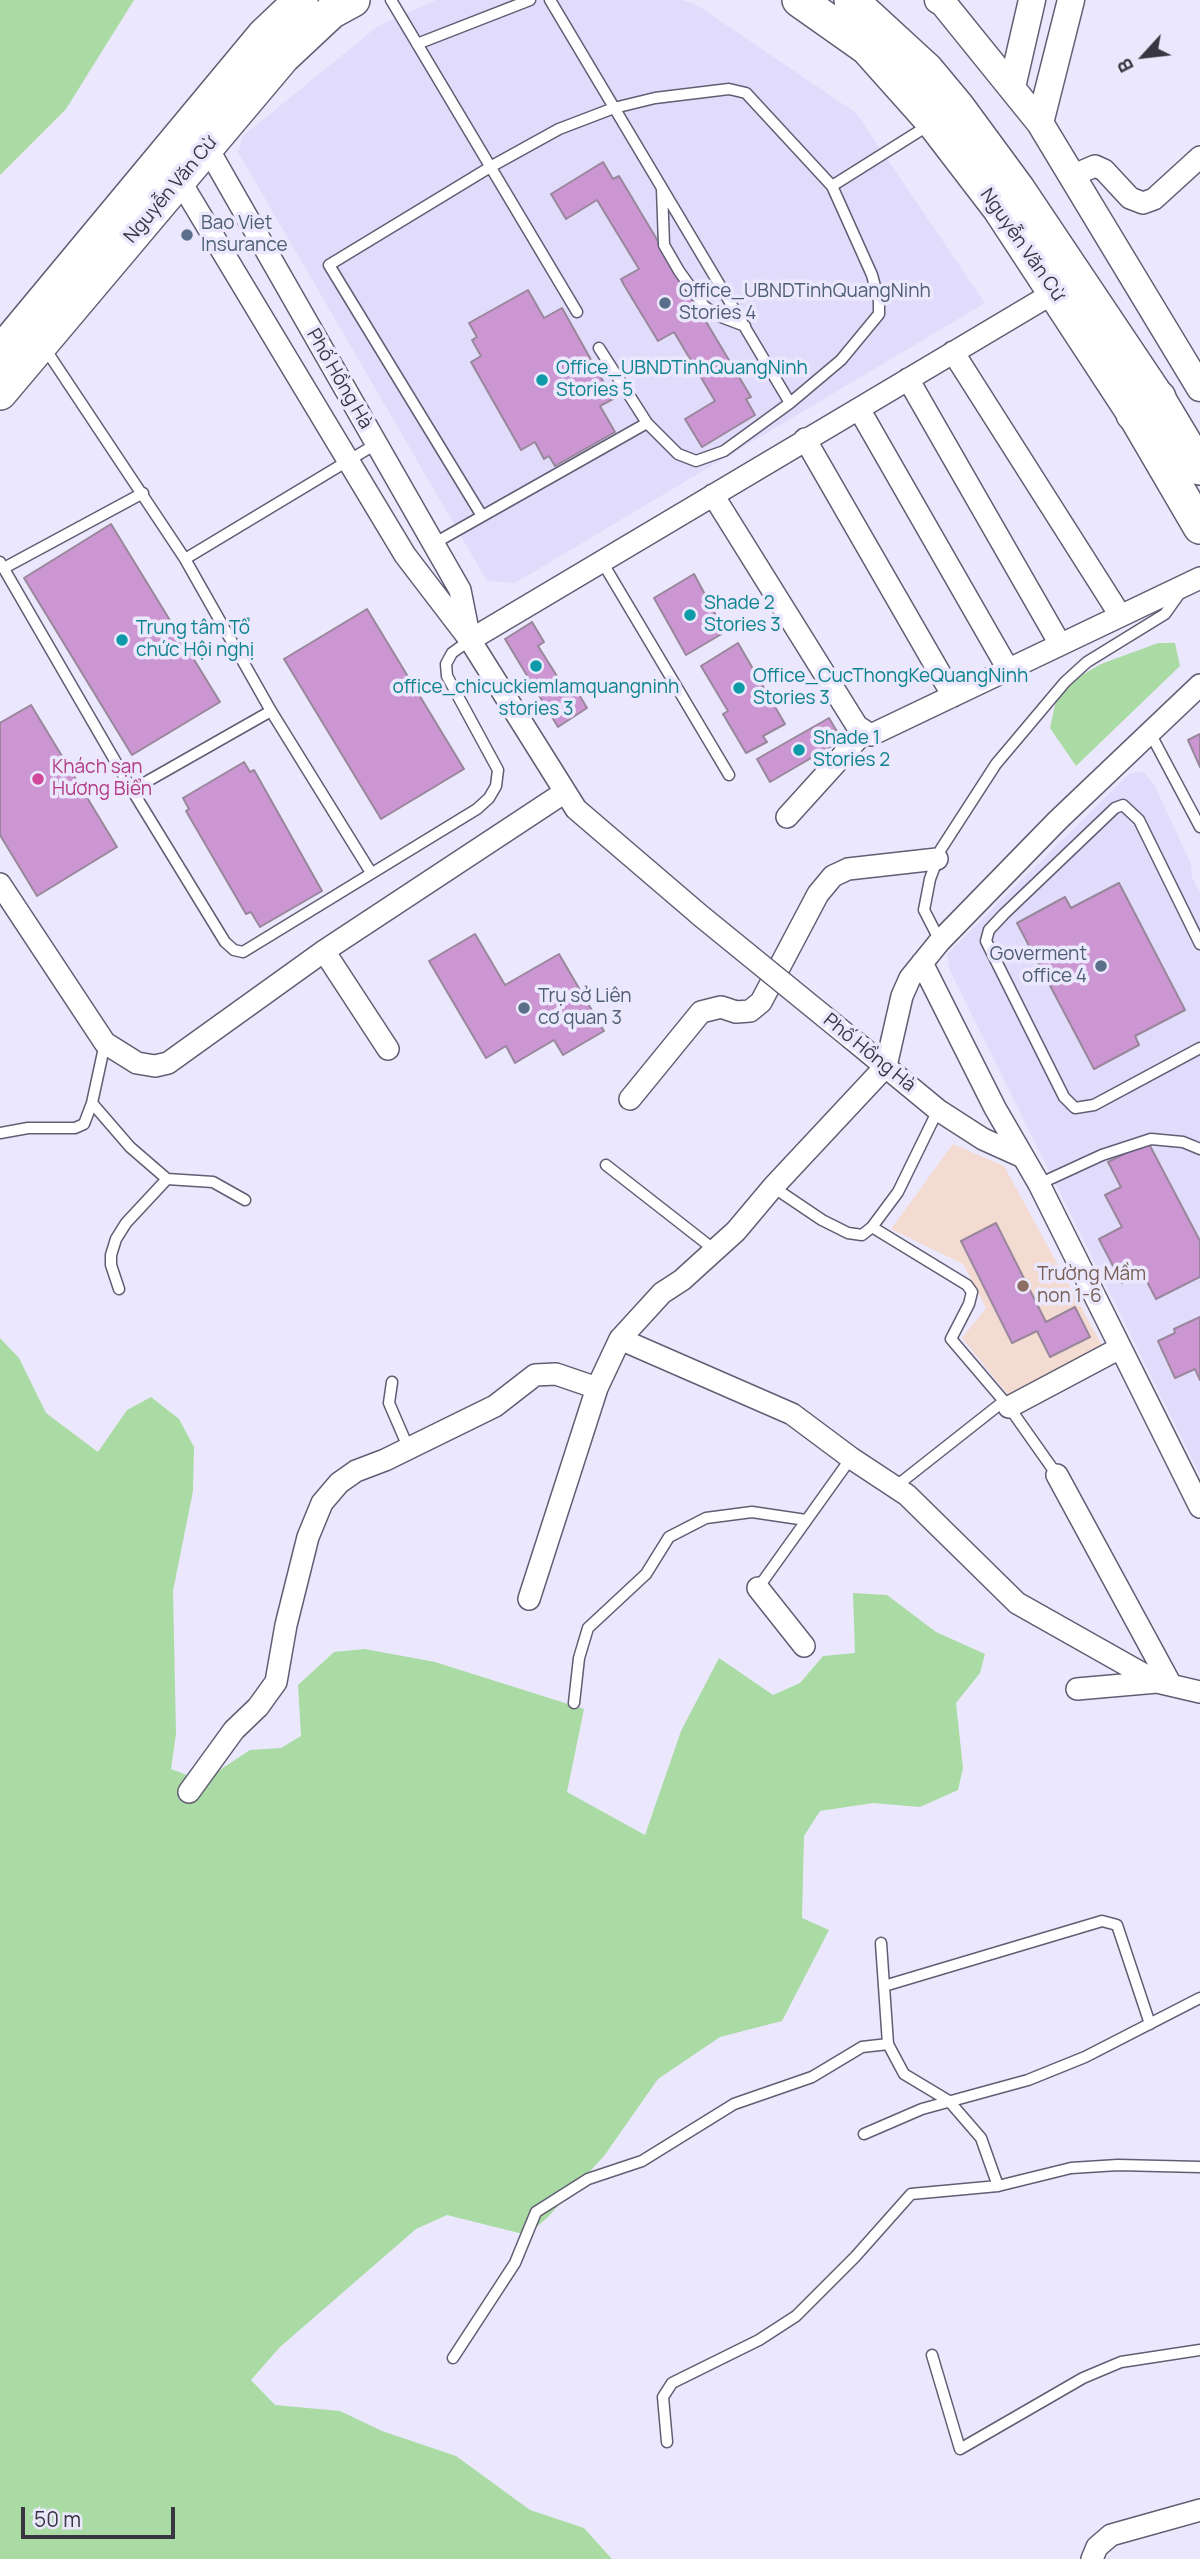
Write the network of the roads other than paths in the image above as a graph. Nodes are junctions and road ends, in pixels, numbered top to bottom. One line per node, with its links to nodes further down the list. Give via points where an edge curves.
1 (301, 0): 16 (main road, Nguyễn Văn Cừ, via 264,35)
2 (353, 0): 16 (main road, Nguyễn Văn Cừ, via 331,12)
3 (391, 0): 11 (lane)
4 (530, 0): 11 (lane)
5 (550, 0): 13 (lane)
6 (799, 0): 14 (main road, Nguyễn Văn Cừ, via 867,48)
7 (852, 0): 14 (main road, Nguyễn Văn Cừ, via 927,70)
8 (1032, 0): 12 (street)
9 (1071, 0): 15 (street)
10 (940, 1): 12 (street)
11 (417, 44): 18 (lane)
12 (1012, 87): 15 (street)
13 (614, 108): 18 (lane, via 559,130); 21 (lane, via 698,91 747,93); 22 (lane)
14 (945, 114): 21 (lane); 23 (main road, Nguyễn Văn Cừ); 34 (main road, Nguyễn Văn Cừ, via 1018,189)
15 (1040, 122): 20 (street)
16 (196, 138): 19 (main road, Nguyễn Văn Cừ); 38 (street, Phố Hồng Hà)
17 (1200, 158): 20 (street, via 1154,199 1143,203 1130,198 1095,166)
18 (492, 166): 24 (lane); 43 (lane, via 330,265)
19 (172, 168): 26 (main road, Nguyễn Văn Cừ); 29 (main road, Nguyễn Văn Cừ); 39 (street, Phố Hồng Hà)
20 (1073, 175): 31 (street)
21 (832, 187): 33 (lane, via 872,275 879,314 841,360)
22 (662, 189): 25 (lane); 25 (lane, via 664,245 679,271 704,306)
23 (1055, 292): 28 (street); 34 (main road, Nguyễn Văn Cừ)
24 (577, 312)
25 (745, 326): 33 (lane)
26 (42, 345): 32 (main road, Nguyễn Văn Cừ); 41 (lane)
27 (599, 348): 36 (lane)
28 (953, 352): 30 (street); 50 (street)
29 (0, 353)
30 (908, 379): 35 (street); 52 (street)
31 (1200, 388)
32 (0, 393)
33 (790, 403): 36 (lane, via 724,451 696,461 678,454)
34 (1146, 406): 40 (main road, Nguyễn Văn Cừ); 44 (main road, Nguyễn Văn Cừ)
35 (859, 409): 37 (street); 53 (street)
36 (647, 423): 43 (lane)
37 (805, 439): 42 (street); 55 (street)
38 (376, 444): 39 (lane); 45 (street, Phố Hồng Hà)
39 (349, 461): 46 (lane); 51 (street, Phố Hồng Hà, via 405,555)
40 (1200, 468)
41 (143, 493): 46 (lane); 48 (lane)
42 (713, 495): 47 (street); 58 (street)
43 (482, 516): 45 (lane)
44 (1200, 527)
45 (433, 544): 51 (street, Phố Hồng Hà, via 460,590)
46 (185, 559): 56 (lane)
47 (601, 561): 51 (street); 59 (lane)
48 (2, 565): 60 (lane)
49 (1193, 581): 50 (street); 64 (lane, via 1164,614 1087,662 1065,682 996,764)
50 (1120, 614): 52 (street)
51 (470, 640): 61 (street, Phố Hồng Hà); 65 (lane, via 452,653 446,664 447,676 498,771 496,786 477,808)
52 (1060, 644): 53 (street)
53 (1008, 669): 55 (street)
54 (1200, 685): 57 (street)
55 (953, 696): 58 (street, via 880,734)
56 (271, 711): 60 (lane); 65 (lane)
57 (1149, 731): 63 (lane); 68 (street)
58 (864, 733): 62 (street)
59 (729, 775)
60 (132, 790): 65 (lane, via 234,950 252,948)
61 (565, 792): 70 (street); 75 (street, Phố Hồng Hà, bridge, via 586,819)
62 (787, 817)
63 (1200, 827)
64 (937, 859): 68 (lane, via 924,910); 76 (street, via 848,869 833,876 818,894 761,1002 750,1011 721,1007 701,1012)
65 (370, 871)
66 (2, 891): 72 (street)
67 (1196, 921): 69 (lane); 73 (lane, via 1139,820 1124,806 1115,808 1004,914 989,930 986,941 1064,1097 1075,1108 1094,1105)
68 (940, 941): 71 (street)
69 (1200, 944)
70 (324, 951): 72 (street, via 168,1063 137,1063); 74 (street)
71 (922, 963): 75 (street, via 902,996); 81 (street)
72 (105, 1043): 77 (lane)
73 (1200, 1048)
74 (388, 1049)
75 (886, 1066): 78 (street, Phố Hồng Hà); 85 (street)
76 (630, 1099)
77 (92, 1103): 79 (lane, via 89,1117 75,1128); 83 (lane)
78 (938, 1110): 81 (street, Phố Hồng Hà, via 983,1139); 87 (lane, via 915,1162)
79 (0, 1133)
80 (1200, 1149): 84 (lane, via 1151,1139)
81 (1023, 1157): 84 (street)
82 (606, 1165): 88 (lane)
83 (167, 1180): 86 (lane, via 213,1182); 89 (lane, via 116,1239 111,1265)
84 (1039, 1184): 91 (street)
85 (772, 1187): 87 (lane, via 848,1233 862,1235); 88 (street)
86 (245, 1200)
87 (873, 1227): 94 (lane, via 967,1285 972,1292 969,1304 951,1339)
88 (716, 1251): 90 (street, via 662,1293)
89 (119, 1289)
90 (620, 1339): 93 (street); 96 (street, via 792,1415)
91 (1120, 1348): 94 (street); 99 (street)
92 (392, 1381): 95 (lane, via 389,1403)
93 (597, 1388): 95 (street, via 556,1374 535,1375 495,1406); 102 (street)
94 (1006, 1404): 97 (lane); 98 (lane)
95 (408, 1447): 108 (street, via 348,1477 322,1503 308,1537 276,1682 234,1730)
96 (851, 1458): 98 (street); 100 (lane)
97 (1057, 1475): 104 (street)
98 (895, 1487): 104 (street, via 1017,1603)
99 (1200, 1507)
100 (806, 1520): 101 (lane); 107 (lane, via 752,1513 706,1518 669,1537 646,1574 588,1628 579,1658)
101 (758, 1588): 103 (street)
102 (529, 1599)
103 (804, 1646)
104 (1164, 1683): 105 (street); 106 (street)
105 (1077, 1689)
106 (1200, 1692)
107 (575, 1703)
108 (190, 1792)
109 (881, 1943): 110 (lane)
110 (884, 1986): 112 (lane, via 1102,1921 1117,1925); 113 (lane)
111 (1200, 1998): 112 (lane)
112 (1150, 2024): 114 (lane, via 1028,2080)
113 (888, 2044): 114 (lane, via 904,2074); 120 (lane, via 863,2047 813,2077 734,2104 642,2161 587,2179 536,2213 514,2263)
114 (949, 2101): 115 (lane); 117 (lane, via 981,2138)
115 (864, 2134)
116 (1200, 2167): 117 (lane, via 1071,2168)
117 (998, 2186): 121 (lane, via 911,2194 796,2316 673,2383 663,2397)
118 (1200, 2350): 119 (lane, via 1121,2362 1083,2378 960,2449)
119 (932, 2355)
120 (453, 2358)
121 (667, 2442)
122 (1200, 2510): 123 (street, via 1111,2535 1097,2547)
123 (1092, 2559)

